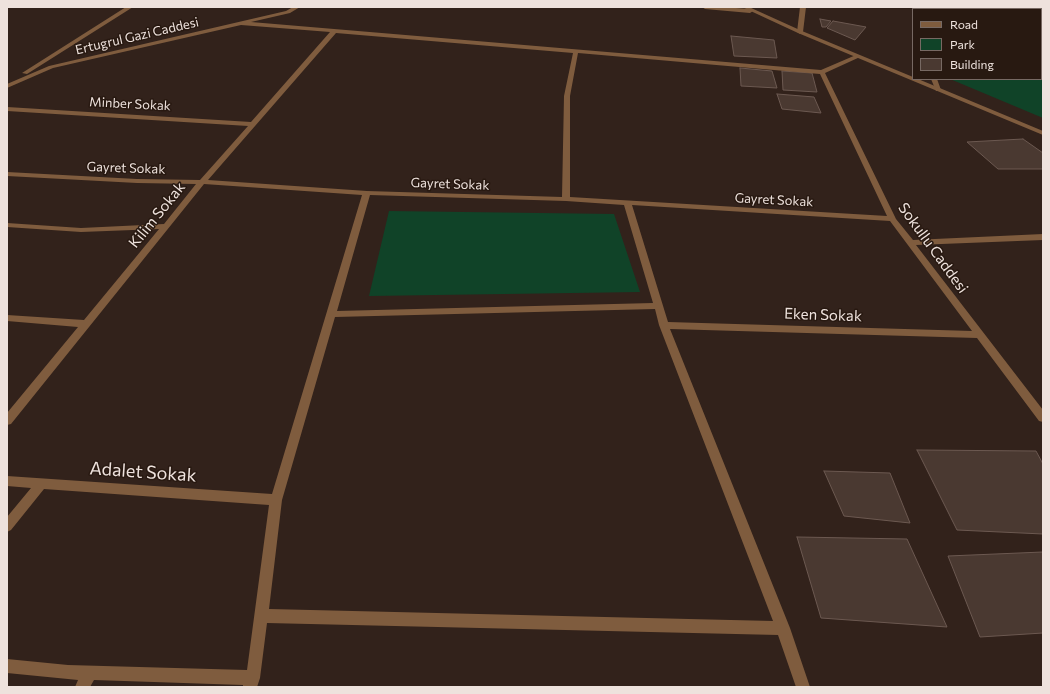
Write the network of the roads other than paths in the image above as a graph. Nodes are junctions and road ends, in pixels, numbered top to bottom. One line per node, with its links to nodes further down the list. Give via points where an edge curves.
1 (130, 7): 15 (street)
2 (297, 7): 6 (street, Ertugrul Gazi Caddesi, via 288,12)
3 (705, 7): 5 (street)
4 (803, 7): 8 (street)
5 (747, 9): 8 (street)
6 (241, 23): 7 (street); 15 (street, Ertugrul Gazi Caddesi, via 51,67)
7 (334, 31): 9 (street); 18 (street, Kilim Sokak)
8 (800, 32): 10 (street)
9 (576, 51): 11 (street); 23 (street, via 567,96)
10 (858, 56): 11 (street); 12 (street)
11 (822, 72): 25 (street, Sokullu Caddesi)
12 (912, 79)
13 (914, 80): 16 (street)
14 (934, 80): 16 (street)
15 (7, 85)
16 (938, 90): 19 (street)
17 (7, 109): 18 (street, Minber Sokak)
18 (253, 124): 21 (street, Kilim Sokak)
19 (1043, 133)
20 (7, 174): 21 (street, Gayret Sokak)
21 (202, 182): 22 (street, Gayret Sokak); 27 (street, Kilim Sokak)
22 (367, 193): 23 (street, Gayret Sokak); 31 (street)
23 (566, 199): 24 (street, Gayret Sokak)
24 (628, 204): 25 (street, Gayret Sokak); 30 (street)
25 (892, 219): 29 (street, Sokullu Caddesi)
26 (7, 225): 27 (street, via 81,230)
27 (166, 226): 33 (street, Kilim Sokak)
28 (1043, 237): 29 (street)
29 (910, 243): 35 (street, Sokullu Caddesi)
30 (659, 306): 31 (street); 34 (street)
31 (331, 314): 40 (street)
32 (7, 318): 33 (street)
33 (86, 324): 37 (street, Kilim Sokak)
34 (664, 325): 35 (street, Eken Sokak); 43 (street)
35 (980, 335): 36 (street, Sokullu Caddesi)
36 (1042, 415)
37 (7, 421)
38 (7, 481): 39 (street, Adalet Sokak)
39 (41, 484): 40 (street, Adalet Sokak); 41 (street)
40 (276, 500): 42 (street)
41 (7, 526)
42 (261, 616): 43 (street); 46 (street)
43 (784, 628): 48 (street)
44 (7, 666): 45 (street)
45 (90, 673): 46 (street); 47 (street)
46 (251, 683)
47 (82, 687)
48 (803, 687)

